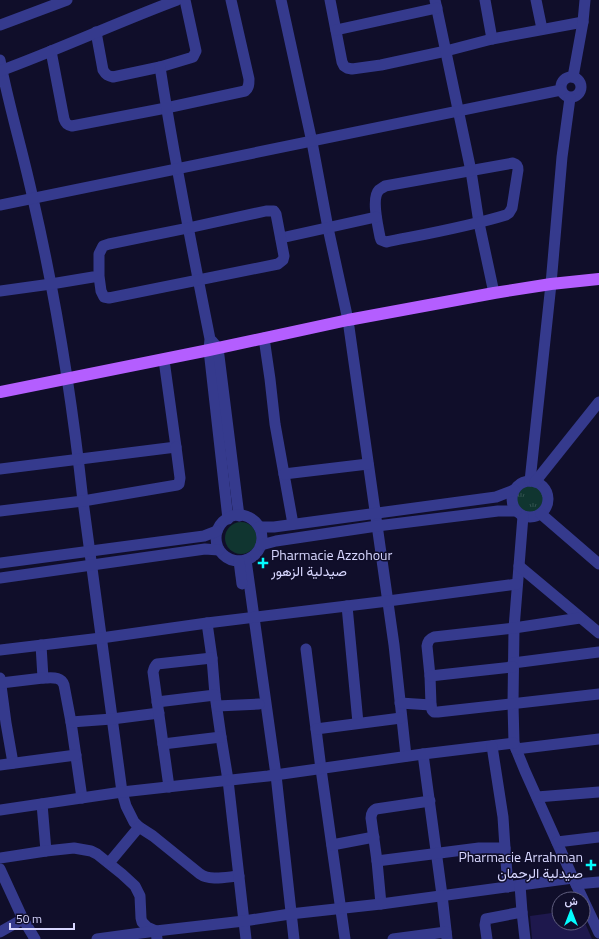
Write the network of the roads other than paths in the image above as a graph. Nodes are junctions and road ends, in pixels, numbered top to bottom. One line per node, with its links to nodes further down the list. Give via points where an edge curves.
1 (67, 0): 13 (street)
2 (177, 0): 11 (street)
3 (185, 0): 20 (street, via 195,54 190,58)
4 (231, 0): 25 (street, via 249,79 248,89)
5 (281, 0): 27 (street)
6 (330, 0): 14 (street)
7 (485, 0): 17 (street)
8 (536, 0): 15 (street)
9 (585, 0): 12 (street)
10 (436, 4): 14 (street); 19 (street)
11 (148, 5): 16 (street)
12 (583, 22): 15 (street); 22 (street)
13 (0, 26)
14 (336, 30): 19 (street, via 342,62 346,68 381,65)
15 (542, 30): 17 (street)
16 (96, 32): 18 (street); 20 (street, via 106,75 113,77)
17 (492, 39): 19 (street)
18 (51, 51): 21 (street); 25 (street, via 64,119 68,125)
19 (446, 51): 26 (street)
20 (160, 66): 25 (street)
21 (1, 67): 30 (street)
22 (573, 76): 23 (street, via 563,80); 24 (street, via 580,81 582,88 578,95)
23 (561, 90): 24 (street); 26 (street)
24 (570, 98): 41 (street)
25 (166, 108): 28 (street)
26 (458, 112): 27 (street); 29 (street)
27 (312, 142): 28 (street); 35 (street)
28 (177, 170): 30 (street); 34 (street)
29 (471, 171): 32 (street, via 385,186 379,189 376,198); 33 (street); 33 (street, via 512,163 518,167 509,213)
30 (33, 199): 31 (street); 40 (street)
31 (0, 205)
32 (376, 217): 33 (street, via 381,240 386,242); 35 (street)
33 (479, 223): 43 (street)
34 (188, 228): 36 (street, via 270,210 276,214); 37 (street, via 103,246 99,254); 39 (street)
35 (328, 228): 36 (street); 44 (street)
36 (281, 238): 39 (street, via 284,256 278,264)
37 (99, 276): 39 (street, via 101,291 104,297 109,298); 40 (street)
38 (599, 279): 41 (main road)
39 (198, 281): 46 (street)
40 (51, 284): 42 (street); 48 (street)
41 (550, 284): 43 (main road); 56 (street)
42 (0, 291)
43 (494, 293): 44 (main road)
44 (348, 320): 45 (main road); 53 (street)
45 (264, 338): 46 (main road); 55 (street)
46 (212, 346): 47 (main road); 63 (street); 64 (street)
47 (164, 360): 48 (main road); 51 (street)
48 (67, 379): 49 (main road); 52 (street)
49 (0, 392)
50 (599, 402): 56 (street)
51 (176, 447): 52 (street); 58 (street, via 179,484)
52 (78, 459): 54 (street); 58 (street)
53 (368, 464): 55 (street); 60 (street)
54 (0, 469)
55 (284, 474): 65 (street)
56 (532, 481): 57 (street, via 524,482); 62 (street, via 540,484 547,493 548,505)
57 (514, 490): 60 (street, via 496,497); 61 (street, via 513,506)
58 (82, 501): 59 (street); 71 (street)
59 (0, 511)
60 (375, 513): 65 (street); 66 (street)
61 (519, 514): 62 (street, via 529,518); 66 (street, via 498,511); 76 (street)
62 (541, 514): 74 (street)
63 (239, 516): 64 (street); 67 (street, via 247,517)
64 (228, 519): 68 (street)
65 (293, 524): 67 (street)
66 (377, 526): 69 (street); 79 (street)
67 (259, 527): 69 (street)
68 (218, 531): 70 (street, via 216,538); 71 (street, via 204,536)
69 (261, 545): 72 (street, via 253,557)
70 (219, 550): 72 (street, via 231,560); 75 (street)
71 (90, 551): 73 (street); 75 (street)
72 (243, 560): 81 (street)
73 (0, 563)
74 (599, 564)
75 (91, 565): 77 (street); 86 (street)
76 (519, 566): 78 (street); 82 (street)
77 (0, 578)
78 (517, 584): 79 (street); 84 (street)
79 (388, 601): 80 (street); 99 (street)
80 (348, 606): 81 (street); 108 (street)
81 (250, 618): 83 (street); 100 (street); 121 (street)
82 (580, 618): 84 (street); 85 (street)
83 (207, 623): 86 (street); 91 (street)
84 (514, 628): 92 (street); 93 (street, via 430,639 427,646)
85 (599, 633)
86 (101, 638): 87 (street); 106 (street)
87 (41, 645): 89 (street); 94 (street)
88 (306, 649): 109 (street)
89 (0, 650)
90 (599, 652): 92 (street)
91 (212, 658): 97 (street); 98 (street, via 155,666 153,672)
92 (513, 665): 93 (street); 101 (street)
93 (430, 676): 102 (street)
94 (43, 678): 95 (street); 107 (street, via 63,681)
95 (0, 681): 118 (street)
96 (599, 694): 101 (street)
97 (215, 695): 98 (street); 103 (street)
98 (158, 702): 104 (street)
99 (400, 703): 102 (street); 105 (street)
100 (258, 704): 103 (street); 121 (street)
101 (513, 704): 102 (street, via 438,712 432,710); 114 (street)
102 (431, 705)
103 (217, 706): 110 (street)
104 (159, 713): 106 (street); 112 (street)
105 (401, 718): 108 (street); 117 (street)
106 (112, 719): 107 (street); 124 (street)
107 (71, 722): 116 (street)
108 (358, 723): 109 (street)
109 (316, 729): 120 (street)
110 (221, 737): 112 (street); 122 (street)
111 (599, 739): 114 (street)
112 (163, 744): 123 (street)
113 (492, 746): 114 (street); 115 (street); 136 (street, via 503,817)
114 (515, 746): 126 (street)
115 (423, 754): 117 (street); 128 (street)
116 (76, 755): 118 (street); 127 (street)
117 (406, 756): 120 (street)
118 (13, 763): 119 (street)
119 (0, 764)
120 (321, 769): 121 (street); 135 (street)
121 (272, 776): 122 (street); 152 (street)
122 (228, 780): 123 (street); 143 (street)
123 (169, 787): 124 (street)
124 (122, 792): 127 (street); 131 (street, via 126,806)
125 (599, 792): 126 (street)
126 (537, 797): 134 (street)
127 (82, 798): 129 (street)
128 (430, 802): 132 (street, via 374,811 371,818); 138 (street)
129 (42, 804): 130 (street); 137 (street)
130 (0, 810)
131 (139, 827): 141 (street); 143 (street, via 203,876)
132 (374, 837): 135 (street); 140 (street)
133 (599, 837): 134 (street)
134 (557, 842): 144 (street)
135 (332, 844): 150 (street)
136 (504, 848): 138 (street, via 479,848); 147 (street)
137 (46, 850): 139 (street); 141 (street, via 85,849)
138 (437, 854): 140 (street); 148 (street)
139 (0, 858)
140 (377, 861): 149 (street)
141 (109, 863): 157 (street, via 135,886 140,896 142,922)
142 (1, 873): 153 (street)
143 (239, 876): 154 (street)
144 (575, 881): 145 (street); 146 (street); 155 (street)
145 (599, 882)
146 (520, 885): 147 (street); 151 (street)
147 (508, 887): 148 (street)
148 (442, 895): 149 (street); 158 (street)
149 (381, 904): 150 (street)
150 (341, 908): 152 (street); 164 (street)
151 (522, 912): 167 (street, via 486,918); 168 (street)
152 (287, 915): 154 (street); 162 (street); 163 (street)
153 (23, 918): 156 (street); 159 (street)
154 (244, 921): 157 (street); 161 (street)
155 (598, 928)
156 (0, 932)
157 (156, 935): 160 (street)
158 (447, 935): 166 (street)
159 (35, 939)
160 (97, 939)
161 (246, 939)
162 (287, 939)
163 (294, 939)
164 (345, 939)
165 (393, 939): 166 (street)
166 (396, 939)
167 (487, 939)
168 (525, 939)

